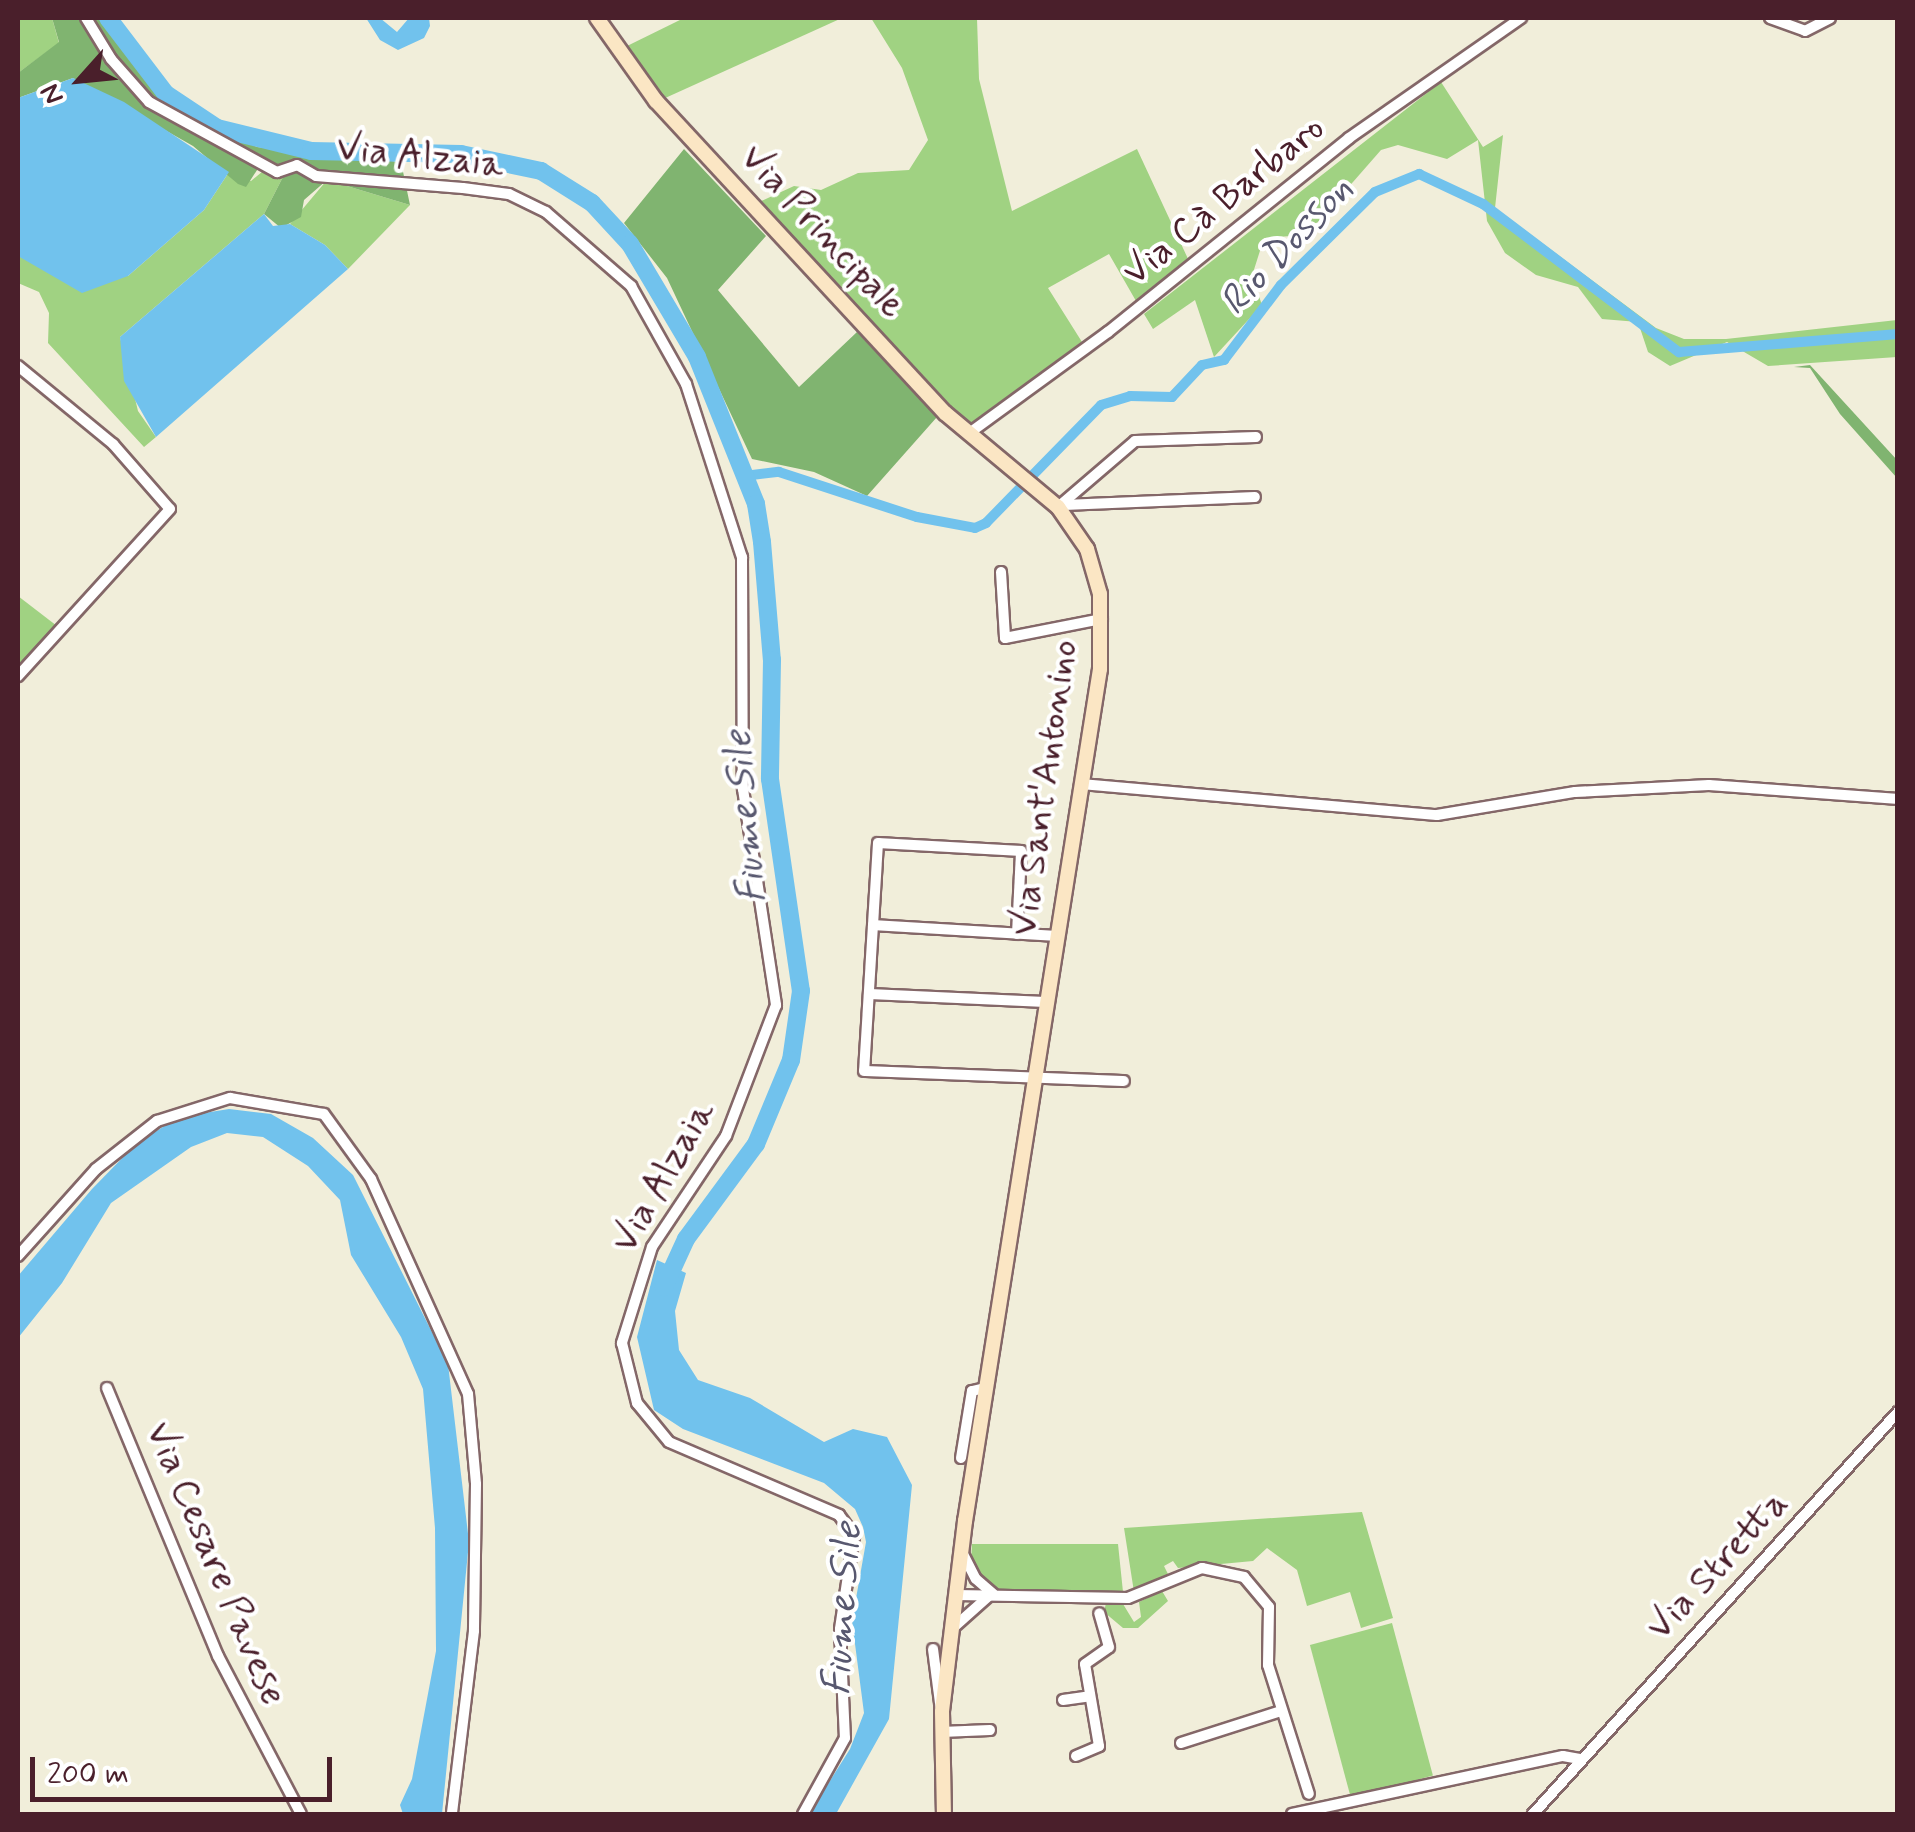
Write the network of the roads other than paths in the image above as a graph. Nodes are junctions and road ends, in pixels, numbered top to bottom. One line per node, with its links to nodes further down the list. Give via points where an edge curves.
1 (86, 18): 47 (street, Via Alzaia, via 119,70 164,114 277,172 297,165 316,176 508,194 546,212 631,286 674,358 710,448 742,558 743,788 776,1004 726,1136 652,1247 622,1343 637,1403 670,1442 829,1510 854,1536 840,1628 845,1738)
2 (597, 18): 7 (main road, Via Principale, via 656,101)
3 (1520, 18): 7 (street, Via Cà Barbaro, via 1317,162 1108,332)
4 (1770, 18): 5 (street, via 1805,31)
5 (1830, 18)
6 (18, 366): 14 (street, via 113,444 170,510)
7 (968, 434): 9 (main road, Via Principale)
8 (1256, 437): 11 (street, via 1136,441 1122,446)
9 (1018, 472): 11 (main road, Via Sant'Antonino)
10 (1255, 497): 11 (street, via 1114,508 1090,500)
11 (1058, 507): 13 (main road, Via Sant'Antonino, via 1092,562)
12 (1001, 572): 13 (street, via 1005,638)
13 (1102, 619): 15 (main road, Via Sant'Antonino)
14 (18, 676)
15 (1081, 784): 16 (street, via 1437,815 1574,792 1709,785); 19 (main road, Via Sant'Antonino)
16 (1898, 798)
17 (873, 926): 18 (street); 18 (street, via 878,843 1021,851); 20 (street)
18 (1017, 934): 19 (street)
19 (1057, 936): 21 (main road, Via Sant'Antonino)
20 (869, 994): 21 (street); 22 (street, via 864,1071)
21 (1046, 1002): 22 (main road, Via Sant'Antonino)
22 (1033, 1080): 23 (street); 26 (main road, Via Sant'Antonino)
23 (1124, 1081)
24 (18, 1256): 46 (street, via 96,1169 157,1121 230,1098 324,1114 371,1179 468,1394 476,1484 474,1631)
25 (107, 1388): 45 (street, Via Cesare Pavese, via 218,1656)
26 (985, 1388): 28 (street, Via Sant'Antonino, via 972,1392); 29 (main road, Via Sant'Antonino)
27 (1898, 1412): 43 (street, Via Stretta)
28 (961, 1458)
29 (961, 1550): 30 (main road, Via Sant'Antonino); 31 (street)
30 (956, 1594): 31 (street); 33 (main road, Via Sant'Antonino)
31 (992, 1594): 33 (street); 37 (street, via 1128,1598 1202,1568 1240,1574 1269,1608 1268,1662)
32 (1099, 1612): 35 (street, via 1109,1647 1085,1664)
33 (952, 1629): 38 (main road, Via Sant'Antonino)
34 (934, 1649): 38 (street, Via Sant'Antonino)
35 (1090, 1696): 36 (street); 42 (street, via 1099,1746)
36 (1063, 1700)
37 (1281, 1711): 41 (street); 44 (street)
38 (942, 1712): 40 (main road, Via Sant'Antonino)
39 (990, 1730): 40 (street)
40 (941, 1732): 48 (main road, Via Sant'Antonino)
41 (1182, 1743)
42 (1076, 1756)
43 (1580, 1759): 49 (street, via 1563,1756); 50 (street, Via Stretta)
44 (1309, 1794)
45 (301, 1814)
46 (452, 1814)
47 (804, 1814)
48 (944, 1814)
49 (1292, 1814)
50 (1533, 1814)

